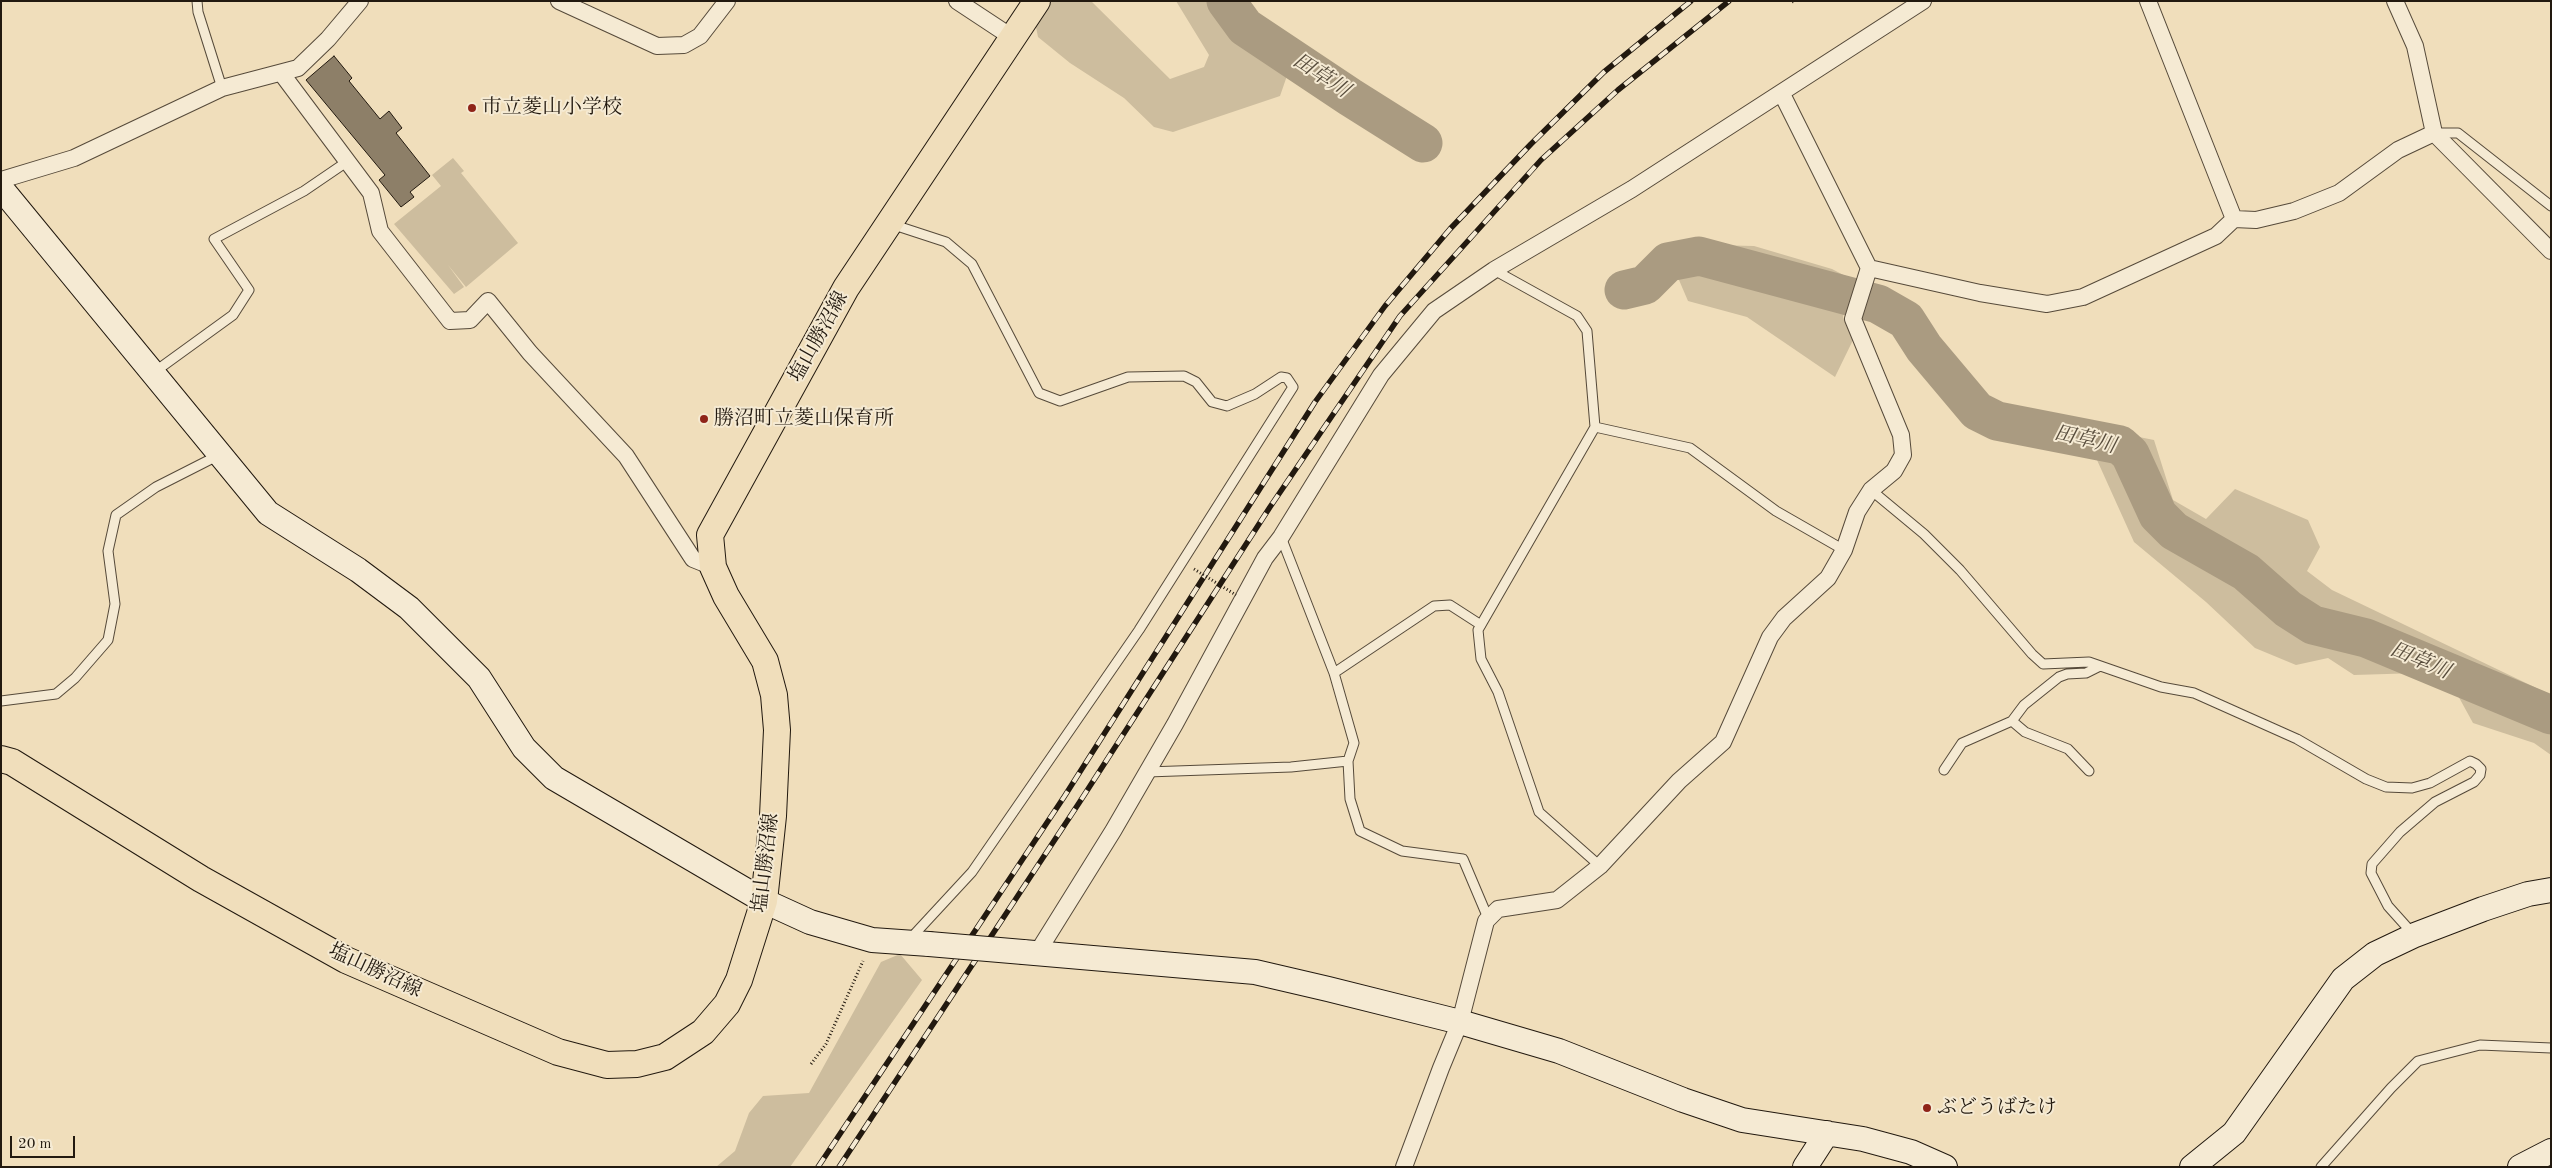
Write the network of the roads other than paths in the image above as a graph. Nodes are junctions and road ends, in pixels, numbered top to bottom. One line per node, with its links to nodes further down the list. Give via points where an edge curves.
1 (197, 1): 12 (lane)
2 (360, 1): 11 (street, via 298,68)
3 (559, 1): 4 (street, via 657,46 684,44 700,36)
4 (727, 1)
5 (957, 1): 10 (street)
6 (1037, 1): 10 (main road, 塩山勝沼線)
7 (1923, 1): 13 (street)
8 (2148, 1): 19 (street)
9 (2395, 1): 14 (street, via 2415,46)
10 (1013, 38): 20 (main road, 塩山勝沼線)
11 (282, 74): 12 (street); 15 (street)
12 (222, 88): 16 (street, via 74,158)
13 (1782, 94): 22 (street); 23 (street)
14 (2434, 133): 18 (lane, via 2458,133); 19 (street, via 2398,150 2339,192 2294,211 2256,220); 21 (street)
15 (348, 161): 24 (lane, via 304,191 214,239 249,290 233,315); 30 (street, via 371,193 380,230 450,321 470,320 488,301 530,353 626,456 693,559)
16 (1, 180)
17 (1, 188): 24 (street)
18 (2551, 206)
19 (2234, 219): 22 (street, via 2216,236 2092,293 2047,304)
20 (890, 224): 30 (main road, 塩山勝沼線, via 846,288 710,535); 46 (lane, via 946,242 972,264 1039,394 1060,401 1128,377 1184,376 1196,382 1212,402 1227,406 1255,394 1281,377 1287,378 1292,387 1139,630 972,872)
21 (2551, 251)
22 (1868, 269): 27 (street, via 1853,319 1901,435 1903,455 1894,470)
23 (1494, 270): 25 (lane, via 1577,316 1587,331); 28 (street, via 1434,311 1381,375)
24 (153, 373): 26 (street)
25 (1595, 427): 29 (lane, via 1690,448 1776,512); 31 (lane)
26 (219, 455): 34 (lane, via 156,487 116,515 108,550 115,604 108,640 56,694); 43 (street, via 268,513 358,570 409,608 479,678 524,748 554,778)
27 (1871, 490): 29 (street, via 1857,512); 32 (lane, via 1954,564 2043,664 2089,662)
28 (1281, 537): 33 (lane); 40 (street, via 1265,558)
29 (1844, 550): 41 (street, via 1828,578 1784,618 1770,637 1723,742 1679,781)
30 (713, 567): 43 (main road, 塩山勝沼線, via 726,596 765,661 774,695 777,730 773,816)
31 (1481, 625): 33 (lane, via 1450,605 1434,606); 41 (lane, via 1478,630 1481,659 1498,692 1539,812)
32 (2100, 666): 35 (lane, via 2086,673 2059,677 2024,705); 45 (lane, via 2161,687 2194,693 2297,739 2386,787 2412,788 2430,783 2470,761 2476,764 2480,775 2474,782 2435,802 2400,832 2372,864 2371,873 2388,906)
33 (1334, 673): 37 (lane, via 1354,743)
34 (1, 701)
35 (2012, 721): 38 (lane, via 1962,743); 39 (lane, via 2025,732 2068,749)
36 (1, 759): 43 (main road, 塩山勝沼線, via 12,762 201,879 346,960 558,1052 607,1065 637,1064 665,1057 703,1032 727,1004 740,980)
37 (1348, 761): 40 (lane, via 1292,767); 44 (lane, via 1350,799 1360,831 1402,851 1463,860)
38 (1944, 770)
39 (2089, 771)
40 (1147, 772): 47 (street)
41 (1600, 866): 44 (street, via 1557,900 1498,909)
42 (2551, 890): 45 (street, via 2528,894)
43 (764, 901): 46 (street, via 810,922 872,940)
44 (1488, 918): 48 (street)
45 (2414, 935): 55 (street, via 2375,954 2343,979 2234,1133)
46 (918, 944): 47 (street, bridge)
47 (1030, 952): 48 (street, via 1255,972)
48 (1460, 1022): 50 (street, via 1559,1051 1742,1120); 52 (street)
49 (2551, 1048): 56 (lane, via 2480,1045 2418,1061)
50 (1827, 1133): 53 (street); 54 (street, via 1911,1152)
51 (2551, 1151): 57 (street)
52 (1404, 1167)
53 (1804, 1167)
54 (1945, 1167)
55 (2192, 1167)
56 (2321, 1167)
57 (2520, 1167)

